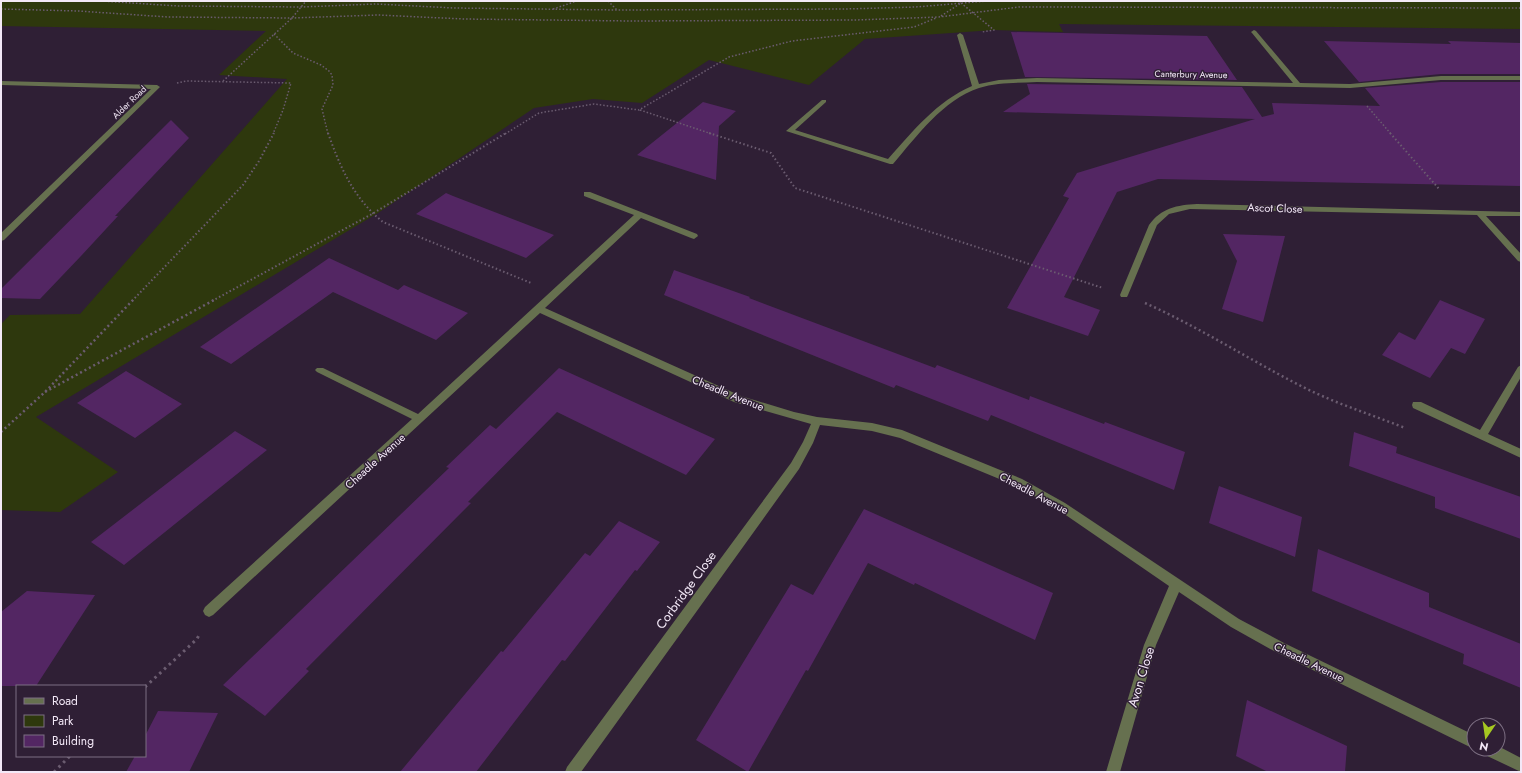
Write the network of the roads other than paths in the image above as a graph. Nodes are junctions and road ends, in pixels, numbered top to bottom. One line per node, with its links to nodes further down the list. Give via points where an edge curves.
1 (1254, 32): 5 (street)
2 (960, 35): 6 (street)
3 (1521, 78): 5 (street, Canterbury Avenue, via 1441,78 1350,86)
4 (1, 83): 13 (street, Alder Road, via 157,87)
5 (1299, 86): 6 (street, Canterbury Avenue, via 1037,80)
6 (976, 87): 7 (street, Canterbury Avenue, via 951,99 890,162 790,131)
7 (824, 101)
8 (587, 194): 11 (street)
9 (1479, 213): 10 (street, Ascot Close); 14 (street); 15 (street, Ascot Close, via 1197,206 1168,210 1158,217 1153,225)
10 (1521, 214)
11 (639, 216): 12 (street); 16 (street, Cheadle Avenue)
12 (694, 236)
13 (1, 238)
14 (1521, 259)
15 (1124, 295)
16 (539, 309): 20 (street, Cheadle Avenue); 21 (street, Cheadle Avenue, via 738,399 770,410)
17 (1521, 369): 22 (street)
18 (320, 370): 20 (street)
19 (1417, 405): 22 (street)
20 (420, 419): 25 (street, Cheadle Avenue)
21 (817, 421): 24 (street, Cheadle Avenue, via 872,427 902,434 1018,482 1061,506); 29 (street, Corbridge Close, via 795,466)
22 (1482, 435): 23 (street)
23 (1521, 454)
24 (1176, 584): 26 (street, Cheadle Avenue, via 1235,623 1280,648); 30 (street, Avon Close, via 1150,645)
25 (209, 611)
26 (1466, 738)
27 (1504, 757): 28 (street)
28 (1521, 765)
29 (572, 772)
30 (1113, 772)

